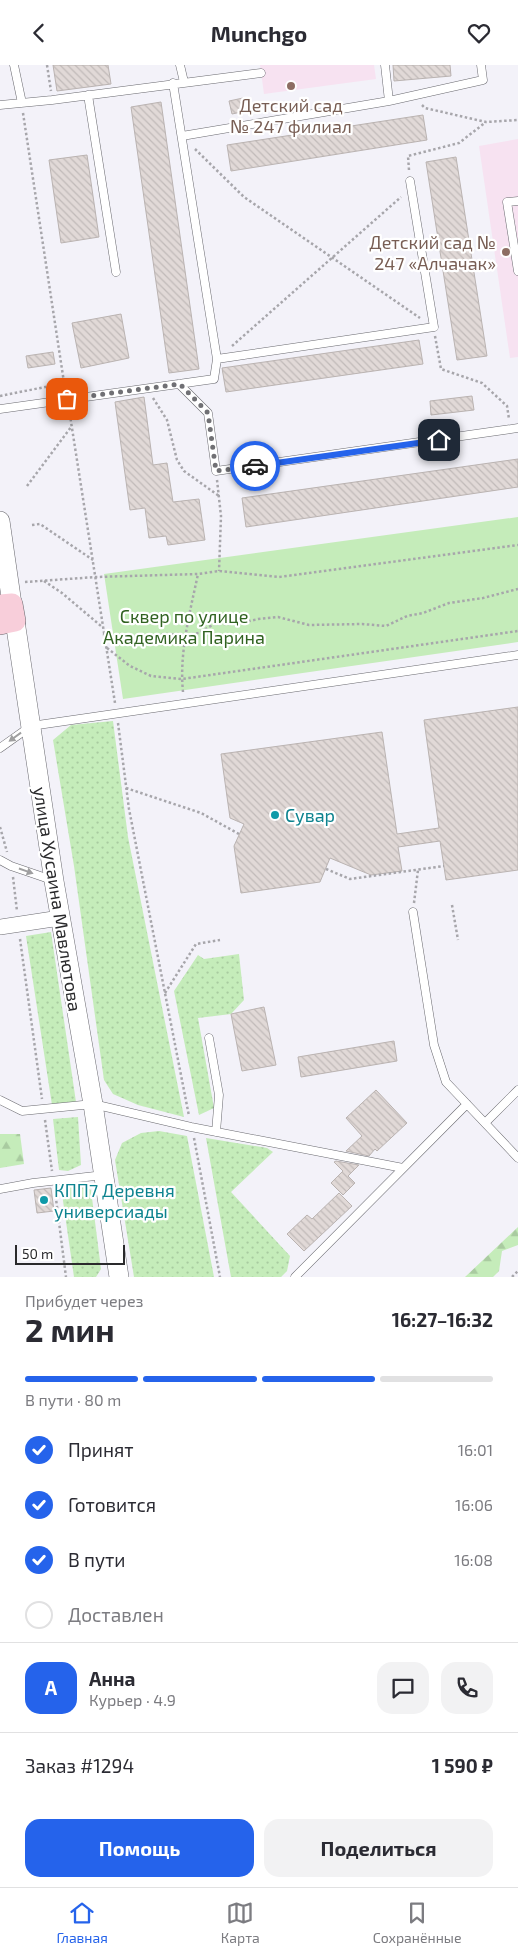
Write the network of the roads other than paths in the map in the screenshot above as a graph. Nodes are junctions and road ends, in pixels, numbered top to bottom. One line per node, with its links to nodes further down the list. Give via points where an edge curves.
1 (14, 65): 10 (lane)
2 (180, 65): 6 (lane)
3 (385, 65): 9 (lane)
4 (481, 65): 9 (lane, via 483,80)
5 (261, 73): 6 (lane)
6 (184, 81): 7 (lane)
7 (173, 83): 8 (lane); 12 (lane)
8 (88, 95): 10 (lane); 16 (lane)
9 (389, 101): 12 (lane)
10 (22, 103): 11 (lane)
11 (0, 105)
12 (182, 136): 17 (lane)
13 (411, 185): 17 (lane, via 434,327)
14 (518, 201): 15 (lane, via 507,202)
15 (518, 271)
16 (116, 272)
17 (217, 359): 18 (lane, via 214,379)
18 (180, 384): 19 (lane); 20 (lane, via 208,413 216,471)
19 (0, 409)
20 (514, 429)
21 (0, 521): 22 (street, улица Хусаина Мавлютова)
22 (7, 614): 24 (street, улица Хусаина Мавлютова)
23 (518, 655): 24 (lane)
24 (31, 726): 25 (lane, one-way to 25); 27 (street, улица Хусаина Мавлютова)
25 (0, 748)
26 (0, 860): 27 (lane, one-way to 27)
27 (54, 881): 29 (street, улица Хусаина Мавлютова)
28 (413, 912): 35 (lane, via 434,1045 446,1082)
29 (60, 918): 30 (street); 34 (street, улица Хусаина Мавлютова)
30 (0, 927)
31 (209, 1038): 37 (lane, via 219,1095)
32 (518, 1090): 36 (lane)
33 (0, 1100): 34 (lane, via 22,1111)
34 (93, 1104): 37 (lane); 40 (street, улица Хусаина Мавлютова)
35 (467, 1104): 36 (lane); 39 (lane)
36 (485, 1123): 38 (lane)
37 (216, 1132): 39 (lane)
38 (518, 1158)
39 (403, 1168): 43 (lane)
40 (104, 1175): 41 (lane); 42 (street, улица Хусаина Мавлютова)
41 (0, 1189)
42 (119, 1277)
43 (295, 1277)

